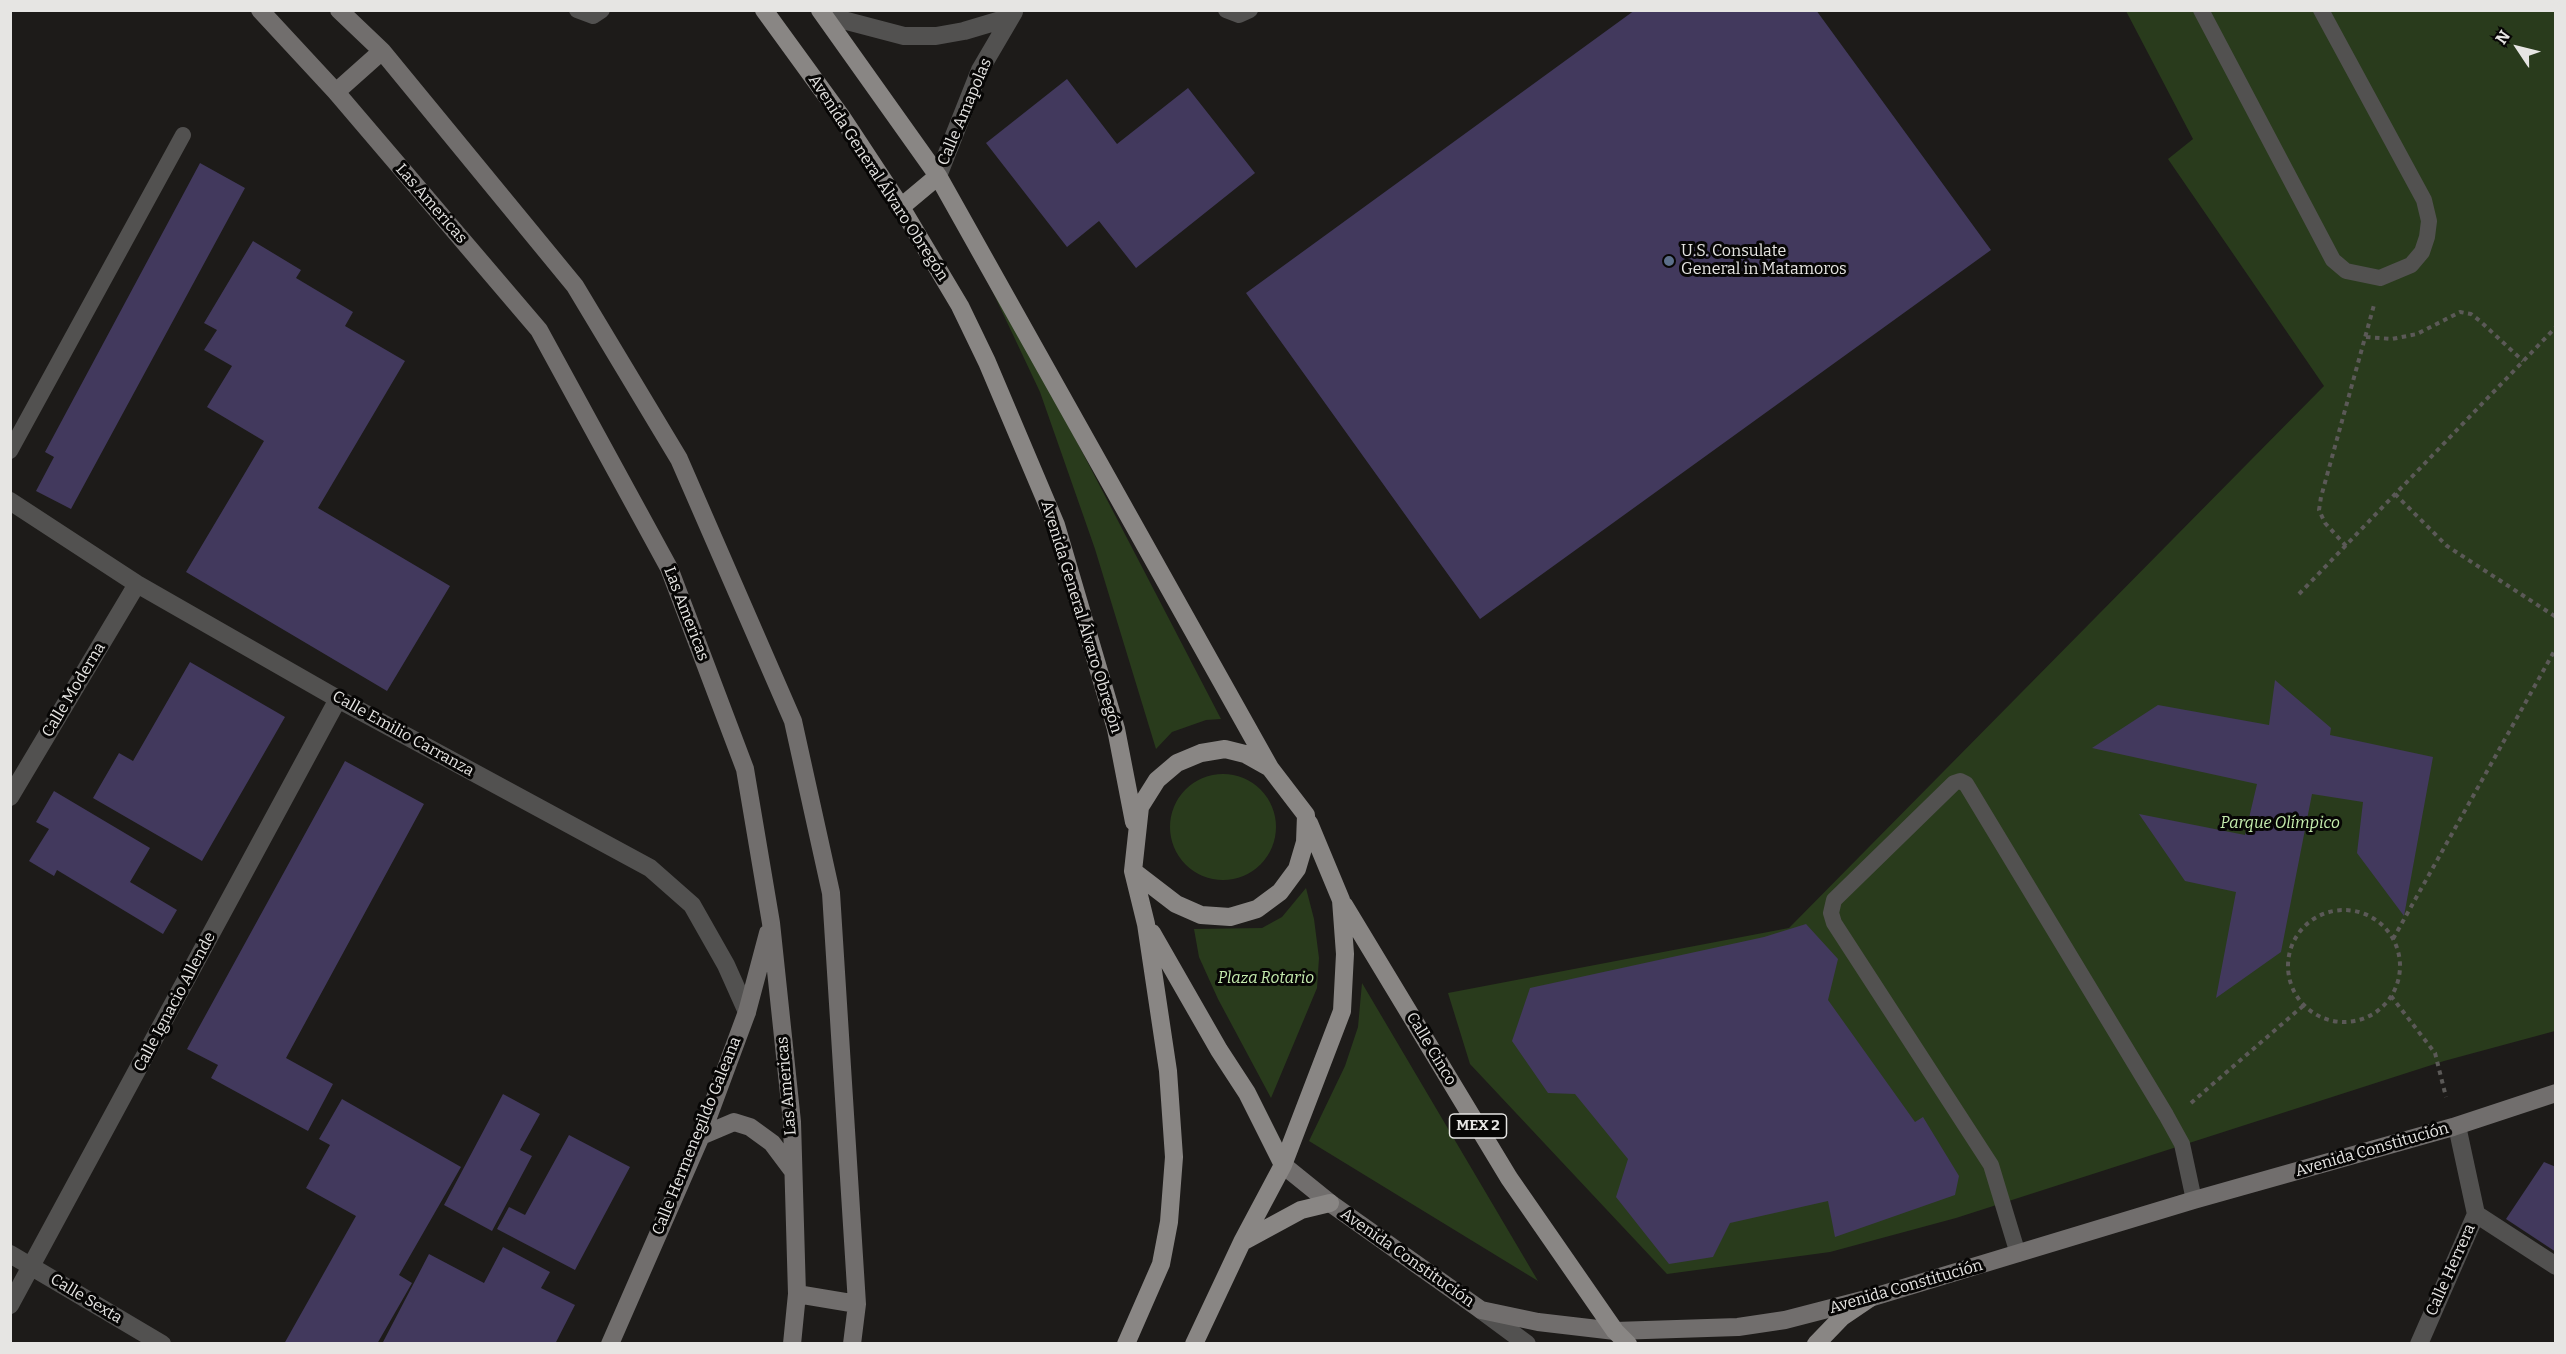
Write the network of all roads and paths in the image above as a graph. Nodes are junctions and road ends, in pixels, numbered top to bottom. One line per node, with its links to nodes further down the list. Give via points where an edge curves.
1 (260, 10): 13 (main road, Las Americas)
2 (339, 10): 12 (main road)
3 (577, 10): 4 (lane, via 593,16)
4 (602, 10)
5 (764, 10): 16 (main road, Avenida General Álvaro Obregón, via 842,116)
6 (1226, 10): 7 (lane, via 1239,15)
7 (1250, 10)
8 (2201, 10): 17 (lane, via 2333,260 2346,271)
9 (2321, 10): 17 (lane, via 2424,200 2429,221 2422,252 2411,265)
10 (822, 13): 11 (street, Calle Amapolas, via 904,36 964,31); 15 (main road)
11 (1013, 14): 15 (street, Calle Amapolas, via 980,70)
12 (381, 51): 13 (main road); 59 (main road, via 575,286 680,459 794,721 831,893)
13 (336, 92): 36 (main road, Las Americas, via 539,330 669,568 745,769)
14 (183, 135): 21 (lane)
15 (938, 176): 16 (main road); 30 (main road)
16 (901, 207): 33 (main road, Avenida General Álvaro Obregón, via 960,306 1056,525 1116,729)
17 (2380, 278): 19 (path)
18 (2556, 327): 20 (path)
19 (2366, 337): 20 (path, via 2392,339 2417,334 2460,312 2480,321); 24 (path, via 2319,510 2330,532)
20 (2523, 361): 22 (path)
21 (10, 451)
22 (2395, 494): 24 (path); 27 (path, via 2446,546)
23 (10, 501): 25 (street, Calle Emilio Carranza)
24 (2346, 546): 26 (path)
25 (136, 584): 29 (street, Calle Emilio Carranza); 31 (street, Calle Moderna)
26 (2299, 594)
27 (2556, 617)
28 (2556, 648): 38 (path)
29 (338, 699): 41 (street, Calle Emilio Carranza, via 650,868 692,906 726,965); 55 (street, Calle Ignacio Allende)
30 (1270, 768): 32 (main road); 33 (main road, via 1245,754 1225,749 1201,753 1178,763 1157,780 1140,807)
31 (10, 797)
32 (1306, 815): 34 (main road, via 1305,842 1297,869 1280,892 1257,909 1230,916 1201,915 1176,904); 35 (main road)
33 (1136, 831): 34 (main road)
34 (1133, 870): 37 (main road)
35 (1341, 900): 46 (main road, via 1345,954 1342,1011); 61 (main road, Calle Cinco / MEX 2, via 1509,1178)
36 (771, 923): 41 (main road, Calle Hermenegildo Galeana); 47 (main road, Las Americas, via 792,1122)
37 (1146, 924): 46 (main road, via 1247,1093); 66 (main road, via 1168,1071 1174,1157 1161,1264)
38 (2392, 939): 39 (path, via 2400,963 2398,982); 40 (path, via 2370,916 2352,911 2333,911 2316,918 2298,937 2288,961 2296,996)
39 (2391, 996): 40 (path, via 2375,1013 2358,1021 2323,1018); 44 (path, via 2435,1053)
40 (2304, 1005): 43 (path)
41 (747, 1012): 45 (main road, Calle Hermenegildo Galeana)
42 (2556, 1093): 44 (main road, Avenida Constitución)
43 (2188, 1106)
44 (2455, 1126): 48 (main road, Avenida Constitución); 50 (street, Calle Herrera)
45 (701, 1136): 47 (main road, via 734,1122 750,1127 772,1143); 63 (main road, Calle Hermenegildo Galeana)
46 (1283, 1165): 49 (main road, Avenida Constitución); 51 (main road)
47 (793, 1171): 56 (main road, Las Americas)
48 (2194, 1200): 53 (main road, Avenida Constitución); 53 (lane, via 2182,1144 2166,1115 1960,781 1946,789 1834,900 1831,913 1990,1165)
49 (1329, 1203): 51 (main road, via 1301,1210); 60 (main road, Avenida Constitución)
50 (2476, 1214): 54 (street); 70 (street, Calle Herrera)
51 (1242, 1242): 67 (main road)
52 (10, 1254): 55 (street, Calle Sexta)
53 (2018, 1254): 57 (main road, Avenida Constitución)
54 (2556, 1266)
55 (32, 1267): 58 (street, Calle Ignacio Allende); 62 (street, Calle Sexta)
56 (796, 1294): 59 (main road); 64 (main road, Las Americas)
57 (1870, 1298): 61 (main road, Avenida Constitución, via 1785,1320); 69 (main road, via 1842,1317)
58 (10, 1305)
59 (857, 1305): 65 (main road)
60 (1482, 1311): 61 (main road, Avenida Constitución); 68 (street)
61 (1621, 1337)
62 (162, 1344)
63 (610, 1344)
64 (792, 1344)
65 (852, 1344)
66 (1126, 1344)
67 (1194, 1344)
68 (1527, 1344)
69 (1816, 1344)
70 (2419, 1344)

